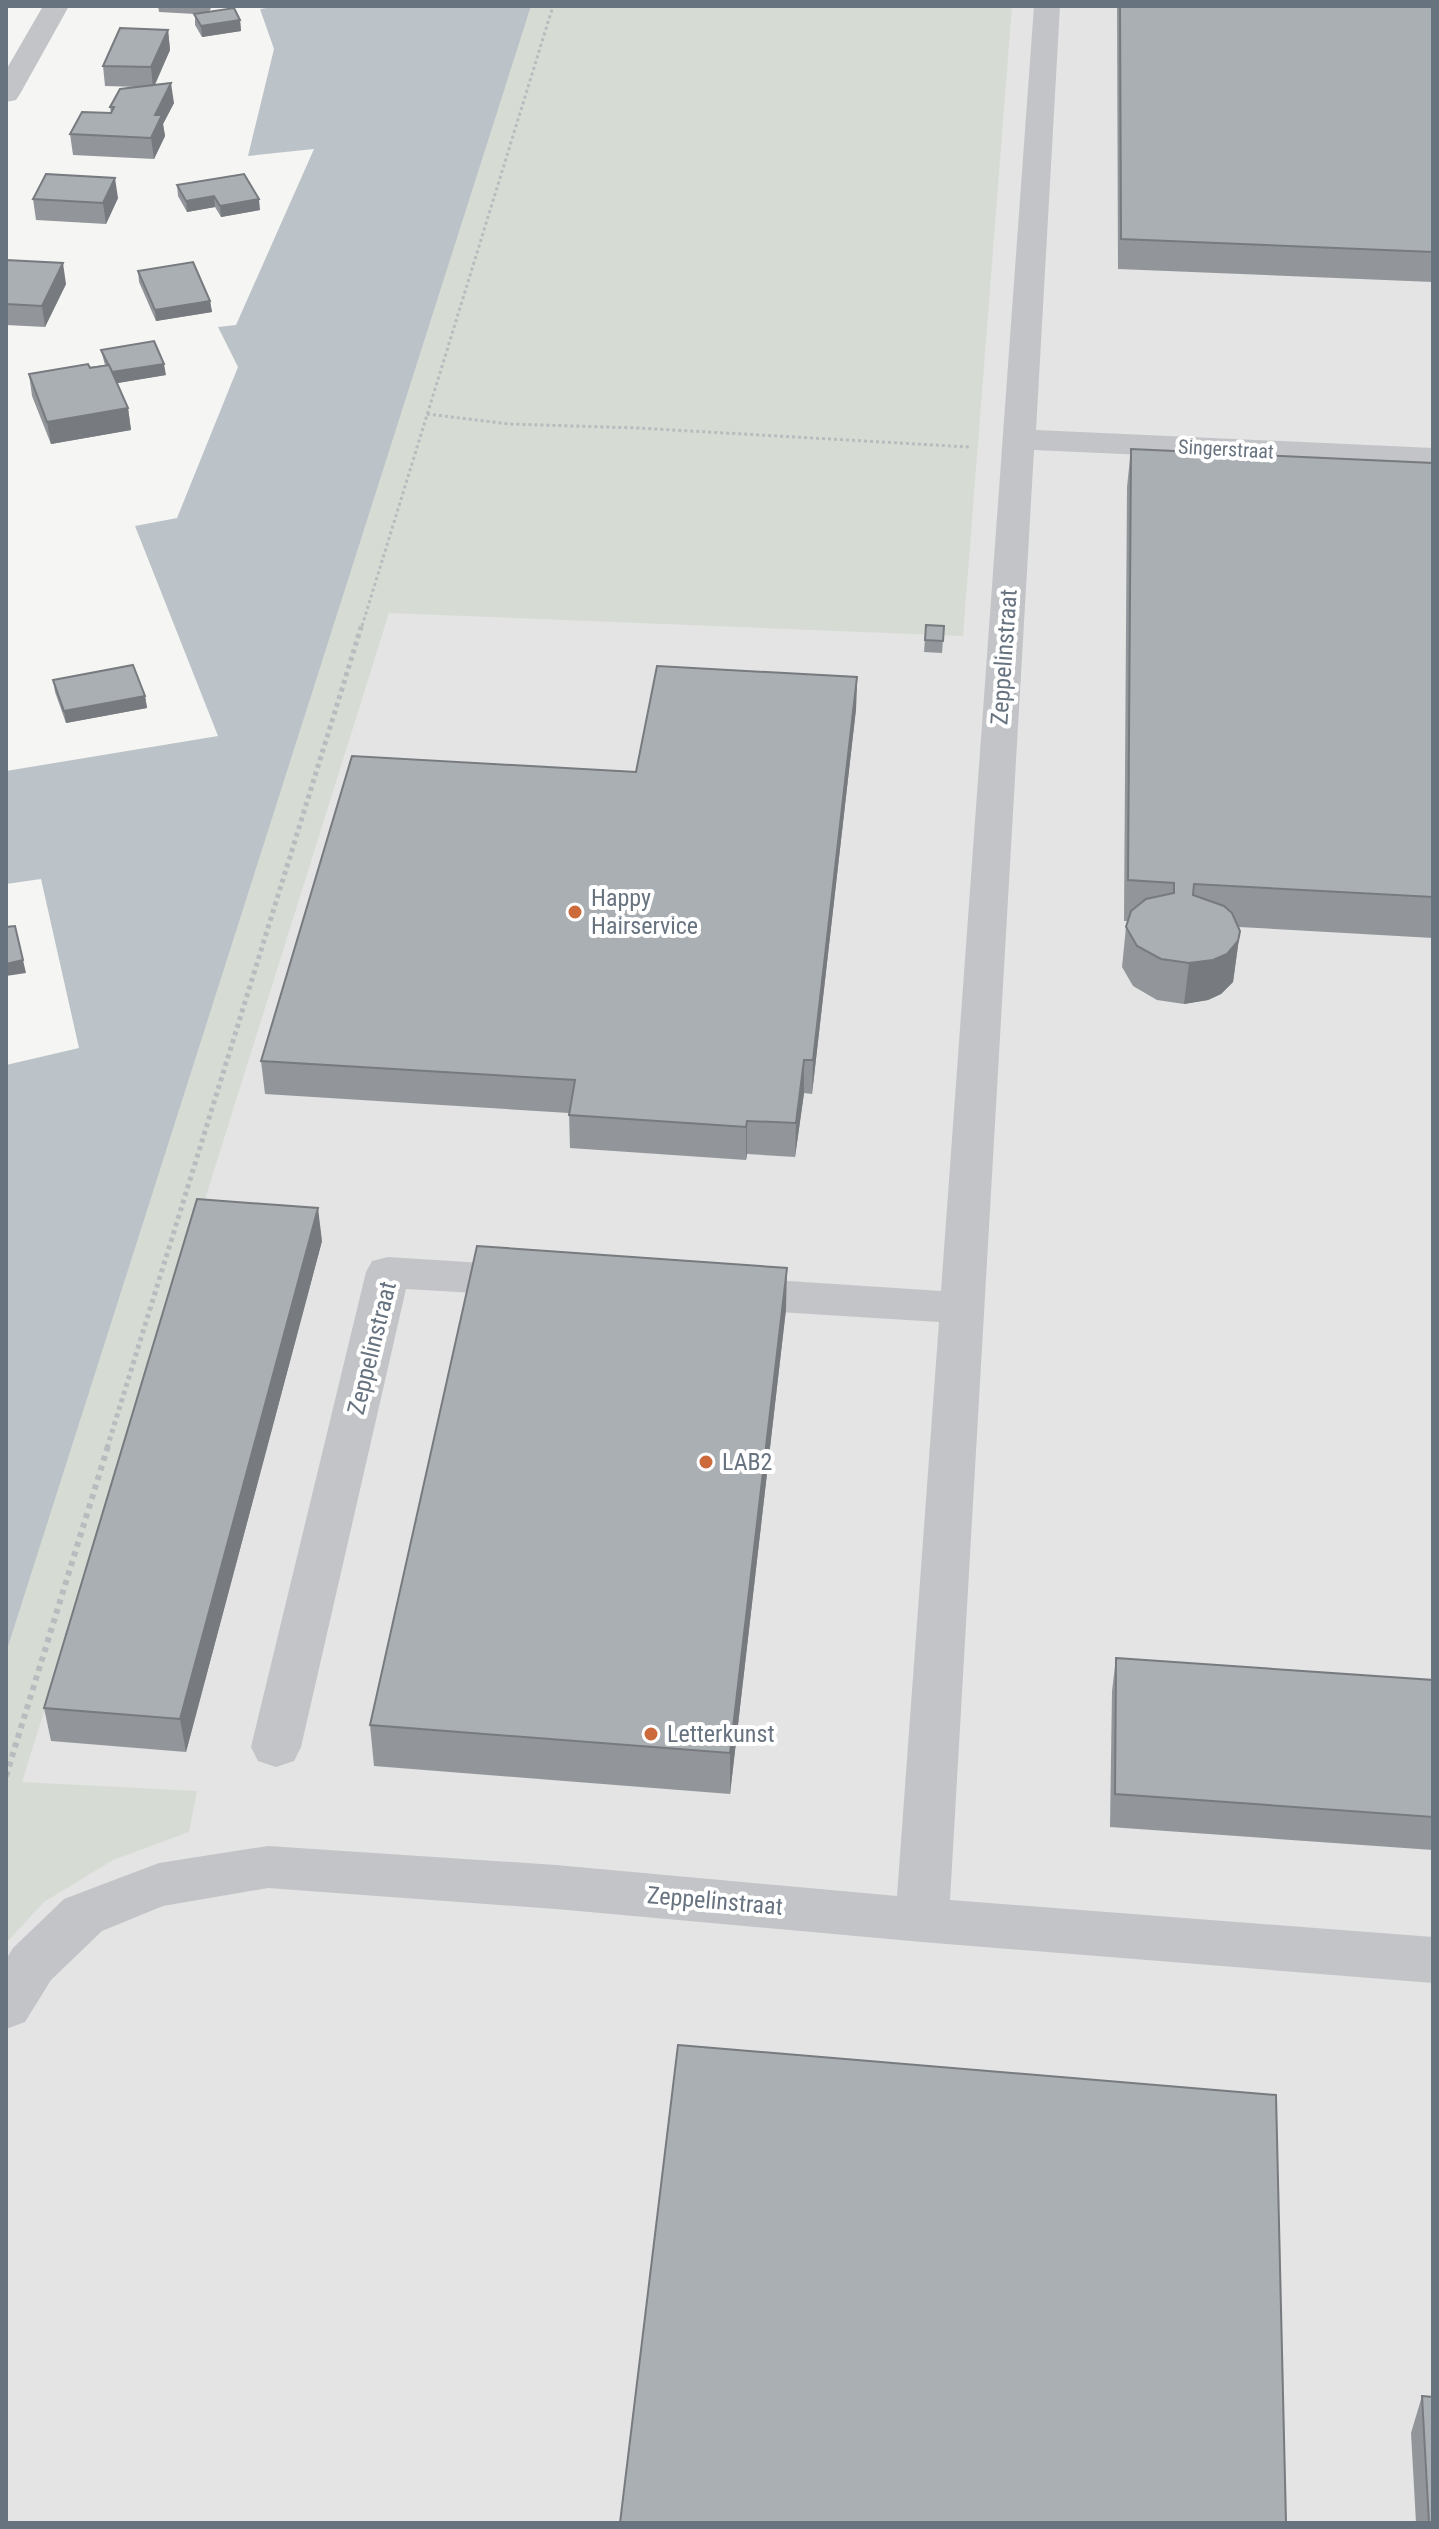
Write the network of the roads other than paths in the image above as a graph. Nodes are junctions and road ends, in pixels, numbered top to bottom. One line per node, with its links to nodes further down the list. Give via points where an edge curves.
1 (56, 6): 4 (street)
2 (1047, 6): 6 (street, Zeppelinstraat)
3 (6, 44): 4 (street)
4 (35, 44): 5 (street)
5 (6, 94)
6 (1019, 439): 7 (street, Singerstraat); 10 (street, Zeppelinstraat)
7 (1433, 458)
8 (563, 1283): 11 (street, Zeppelinstraat, via 388,1272)
9 (691, 1291): 10 (street)
10 (961, 1308): 12 (street, Zeppelinstraat)
11 (276, 1747)
12 (922, 1920): 13 (street, Zeppelinstraat); 14 (street, Zeppelinstraat, via 268,1867 159,1885 83,1915 32,1964)
13 (1433, 1960)
14 (6, 2006)

